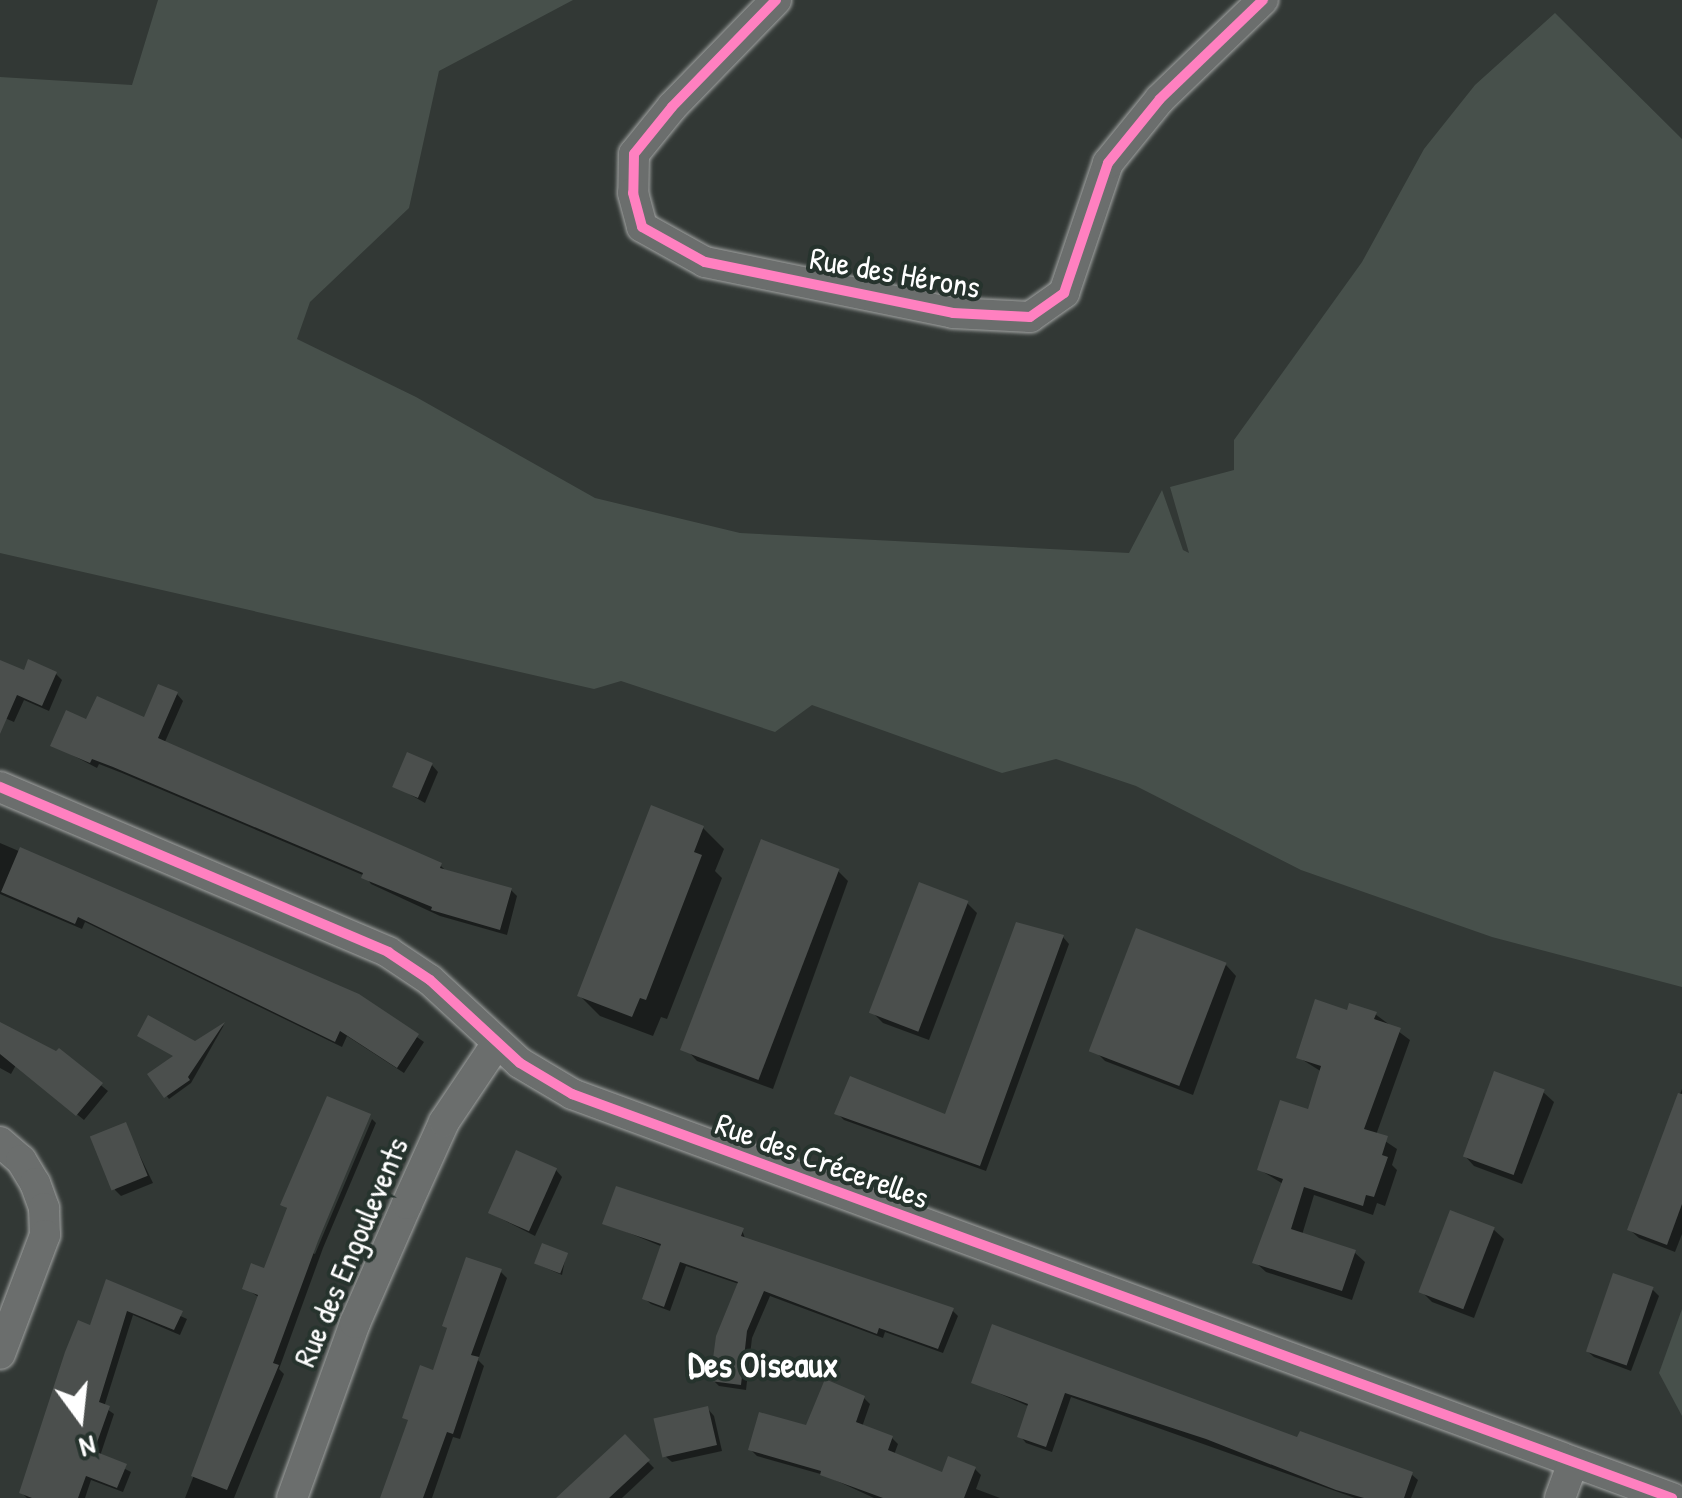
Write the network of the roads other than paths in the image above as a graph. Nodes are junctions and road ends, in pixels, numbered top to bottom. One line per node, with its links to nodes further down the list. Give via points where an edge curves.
1 (776, 0): 2 (street, Rue des Hérons, via 634,154 633,193 642,227 704,262 953,313 1030,317 1064,293 1108,164 1160,99)
2 (1263, 0)
3 (0, 788): 4 (street, Rue des Crécerelles, via 370,942 430,980)
4 (497, 1043): 7 (street, Rue des Crécerelles, via 544,1080 601,1106); 8 (street, Rue des Engoulevents, via 444,1122 399,1221)
5 (0, 1142): 6 (street, via 35,1183 44,1235)
6 (0, 1354)
7 (1574, 1462): 9 (street); 10 (street, Rue des Crécerelles)
8 (292, 1498)
9 (1560, 1498)
10 (1672, 1498)

